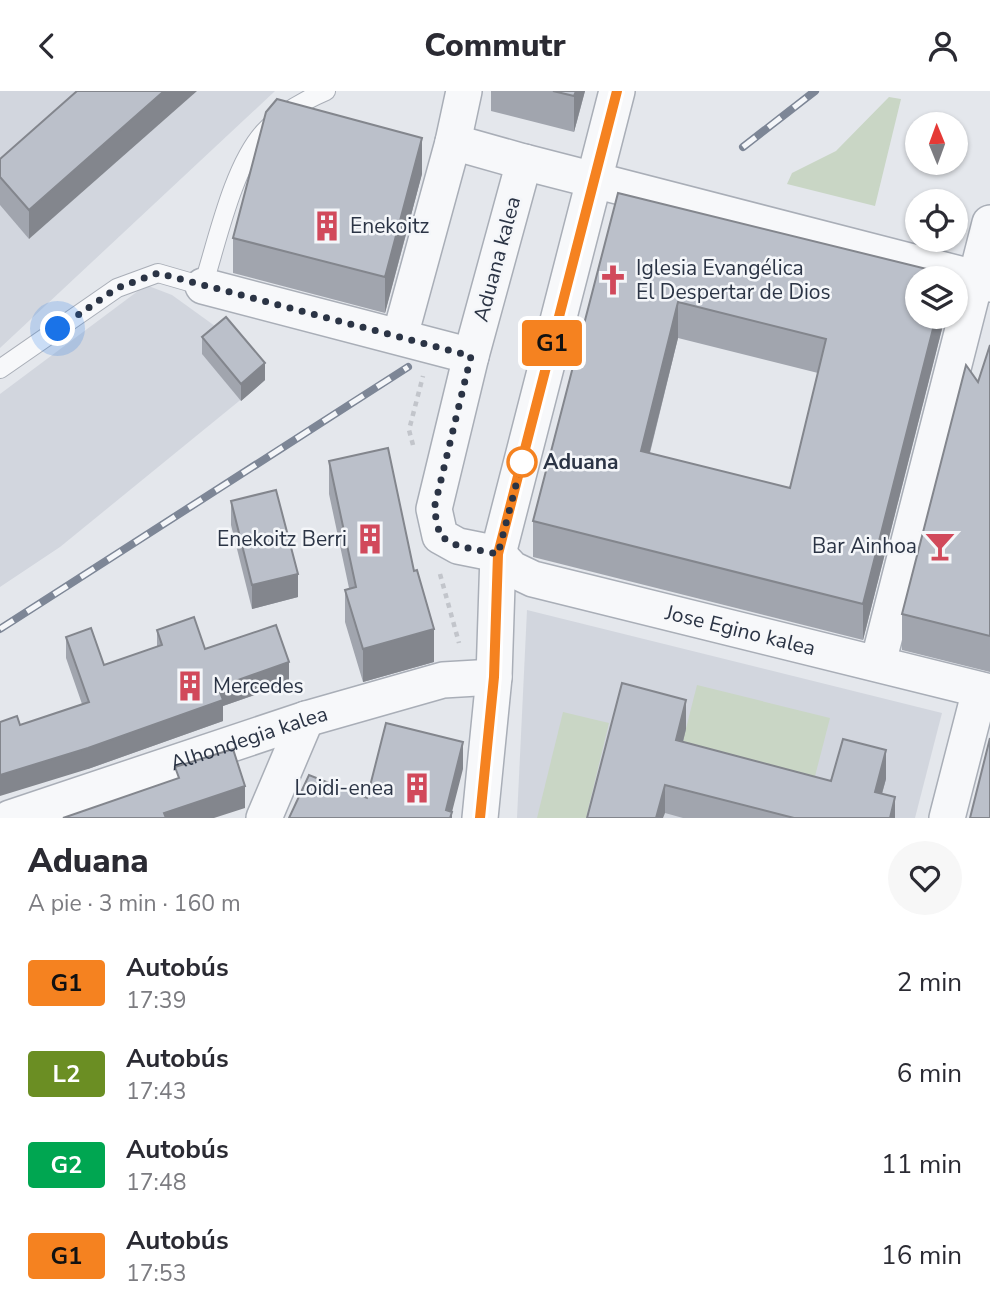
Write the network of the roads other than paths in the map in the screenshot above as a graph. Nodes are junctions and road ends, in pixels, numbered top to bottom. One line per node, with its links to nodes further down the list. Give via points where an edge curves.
1 (326, 91): 9 (lane, via 298,103 263,133 240,171)
2 (464, 91): 4 (street)
3 (617, 91): 6 (street)
4 (453, 142): 5 (street); 10 (street)
5 (524, 162): 6 (street); 11 (street, Aduana kalea)
6 (594, 180): 8 (street); 13 (street)
7 (990, 223): 8 (street)
8 (984, 274): 14 (street)
9 (203, 286): 10 (street); 12 (lane, via 158,273 117,288)
10 (400, 336): 11 (street)
11 (471, 356): 13 (street, Aduana kalea, via 434,509 440,536 458,546)
12 (0, 369)
13 (498, 554): 14 (street, Jose Egino kalea, via 512,569 533,579); 15 (street)
14 (878, 663): 16 (street, Jose Egino kalea)
15 (494, 677): 17 (street, Alhondegia kalea, via 443,680); 20 (street)
16 (985, 691): 21 (street)
17 (306, 719): 18 (street, Alhondegia kalea); 19 (street)
18 (10, 818)
19 (264, 818)
20 (480, 818)
21 (947, 818)

